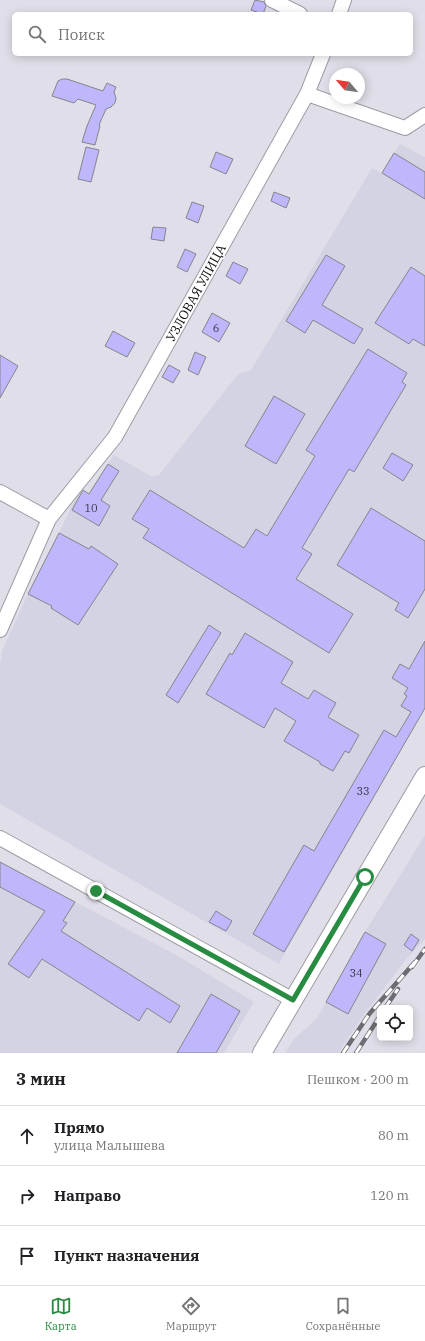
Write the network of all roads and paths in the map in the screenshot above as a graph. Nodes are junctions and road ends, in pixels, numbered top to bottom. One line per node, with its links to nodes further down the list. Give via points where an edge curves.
1 (272, 0): 3 (street)
2 (344, 0): 4 (street)
3 (296, 12)
4 (340, 12)
5 (322, 56): 6 (street, УЗЛОВАЯ УЛИЦА)
6 (307, 94): 7 (street, via 405,128); 9 (street, УЗЛОВАЯ УЛИЦА, via 115,437)
7 (425, 115)
8 (0, 492): 9 (street)
9 (49, 519): 10 (street, УЗЛОВАЯ УЛИЦА)
10 (0, 630)
11 (425, 776): 13 (street)
12 (0, 838): 13 (street)
13 (293, 1000): 14 (street)
14 (262, 1053)

